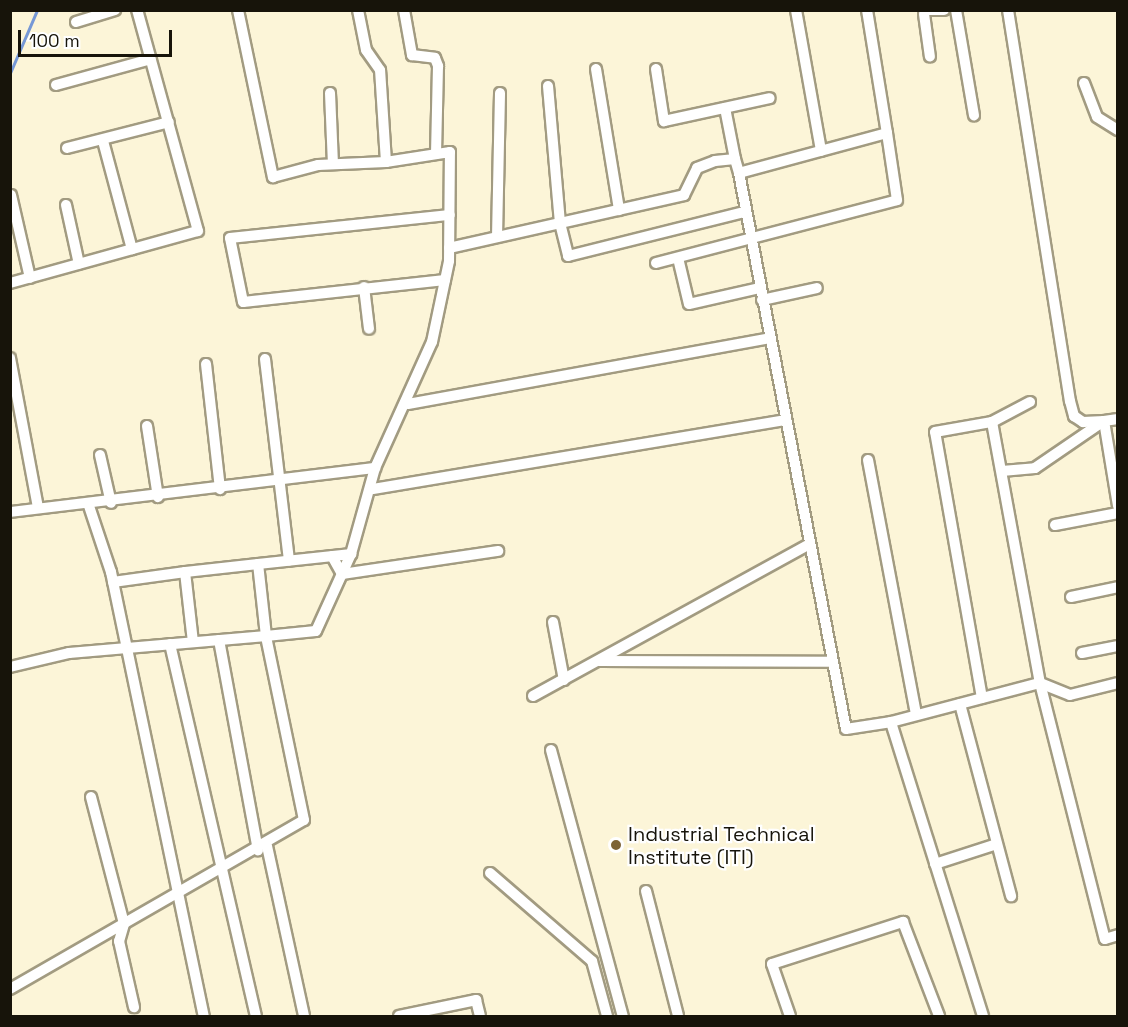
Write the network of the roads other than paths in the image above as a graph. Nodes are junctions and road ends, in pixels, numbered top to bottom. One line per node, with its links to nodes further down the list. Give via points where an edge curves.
1 (115, 10): 12 (street)
2 (137, 10): 14 (street)
3 (238, 10): 34 (street, via 273,177)
4 (358, 10): 33 (street, via 366,50 380,70)
5 (404, 10): 31 (street, via 412,55 435,58 438,66)
6 (796, 10): 30 (street)
7 (867, 10): 27 (street)
8 (945, 10): 11 (street)
9 (956, 10): 24 (street)
10 (1008, 10): 66 (street, via 1070,402 1074,416 1083,422)
11 (924, 12): 13 (street)
12 (76, 22)
13 (930, 57)
14 (151, 59): 18 (street); 25 (street)
15 (596, 69): 38 (street)
16 (657, 69): 23 (street, via 664,121)
17 (1084, 83): 26 (street, via 1096,117)
18 (56, 85)
19 (548, 86): 41 (street)
20 (330, 93): 34 (street)
21 (500, 93): 42 (street)
22 (770, 98): 23 (street)
23 (725, 108): 32 (street)
24 (974, 115)
25 (169, 122): 28 (street); 45 (street, via 198,231)
26 (1118, 130)
27 (887, 133): 30 (street); 43 (street, via 897,200)
28 (103, 141): 29 (street); 45 (street)
29 (67, 148)
30 (821, 151): 35 (street)
31 (436, 154): 33 (street); 40 (street, via 450,152)
32 (735, 159): 35 (street); 38 (street, via 697,168 684,195)
33 (386, 162): 34 (street)
34 (333, 164)
35 (739, 173): 39 (street)
36 (11, 195): 49 (street)
37 (66, 205): 48 (street)
38 (619, 210): 41 (street)
39 (745, 212): 41 (street, via 568,256); 43 (street)
40 (450, 215): 44 (street); 52 (street, via 230,238 243,302)
41 (560, 223): 42 (street)
42 (497, 237): 44 (street)
43 (751, 241): 46 (street); 53 (street)
44 (449, 248): 50 (street)
45 (132, 249): 48 (street)
46 (678, 258): 47 (street); 53 (street, via 689,304)
47 (656, 263)
48 (79, 264): 49 (street)
49 (30, 278): 51 (street)
50 (445, 280): 52 (street); 63 (street, via 432,342)
51 (10, 284)
52 (364, 287): 56 (street)
53 (760, 288): 55 (street)
54 (817, 288): 55 (street)
55 (762, 300): 57 (street)
56 (369, 329)
57 (770, 338): 63 (street); 65 (street)
58 (10, 358): 61 (street)
59 (265, 359): 73 (street)
60 (206, 364): 74 (street)
61 (13, 379): 79 (street)
62 (1030, 402): 67 (street)
63 (408, 404): 72 (street)
64 (1118, 419): 66 (street)
65 (786, 420): 72 (street, via 387,486); 83 (street)
66 (1104, 421): 71 (street, via 1035,468); 78 (street)
67 (992, 422): 71 (street); 109 (street, via 935,432)
68 (147, 426): 75 (street)
69 (100, 455): 76 (street)
70 (868, 460): 111 (street)
71 (1002, 471): 107 (street)
72 (374, 479): 73 (street); 85 (street)
73 (280, 482): 74 (street); 87 (street)
74 (220, 489): 75 (street)
75 (158, 497): 76 (street)
76 (111, 503): 77 (street)
77 (89, 506): 79 (street); 91 (street)
78 (1118, 506)
79 (38, 507): 80 (street)
80 (10, 512)
81 (1118, 513): 82 (street)
82 (1055, 525)
83 (810, 544): 102 (street); 103 (street)
84 (498, 551): 90 (street)
85 (351, 554): 86 (street); 90 (street)
86 (332, 556): 87 (street); 90 (street)
87 (289, 561): 88 (street)
88 (258, 564): 89 (street); 95 (street)
89 (185, 572): 91 (street); 97 (street)
90 (342, 574): 95 (street, via 316,631)
91 (113, 582): 100 (street)
92 (1118, 587): 93 (street)
93 (1071, 597)
94 (553, 622): 105 (street)
95 (266, 636): 96 (street); 116 (street, via 303,820)
96 (219, 640): 97 (street); 116 (street)
97 (193, 642): 98 (street)
98 (170, 644): 100 (street); 118 (street)
99 (1118, 646): 101 (street)
100 (126, 648): 104 (street, via 69,653); 121 (street)
101 (1082, 653)
102 (598, 661): 103 (street); 105 (street)
103 (833, 662): 112 (street, via 846,729)
104 (10, 667)
105 (564, 680): 108 (street)
106 (1118, 682): 107 (street, via 1070,695)
107 (1040, 683): 109 (street); 124 (street, via 1105,939)
108 (533, 696)
109 (982, 698): 110 (street)
110 (960, 704): 111 (street); 115 (street)
111 (916, 715): 112 (street)
112 (891, 722): 117 (street)
113 (551, 750): 133 (street)
114 (91, 798): 123 (street)
115 (997, 844): 117 (street); 122 (street)
116 (262, 848): 118 (street); 129 (street)
117 (935, 864): 137 (street)
118 (222, 870): 121 (street); 128 (street)
119 (490, 873): 132 (street, via 592,961)
120 (646, 891): 134 (street)
121 (178, 895): 123 (street); 127 (street)
122 (1011, 896)
123 (124, 924): 125 (street); 126 (street, via 119,941)
124 (1118, 935)
125 (10, 989)
126 (134, 1007)
127 (204, 1017)
128 (256, 1017)
129 (304, 1017)
130 (399, 1017): 131 (street, via 476,1000)
131 (480, 1017)
132 (607, 1017)
133 (623, 1017)
134 (678, 1017)
135 (790, 1017): 136 (street, via 772,964 903,922)
136 (939, 1017)
137 (983, 1017)

